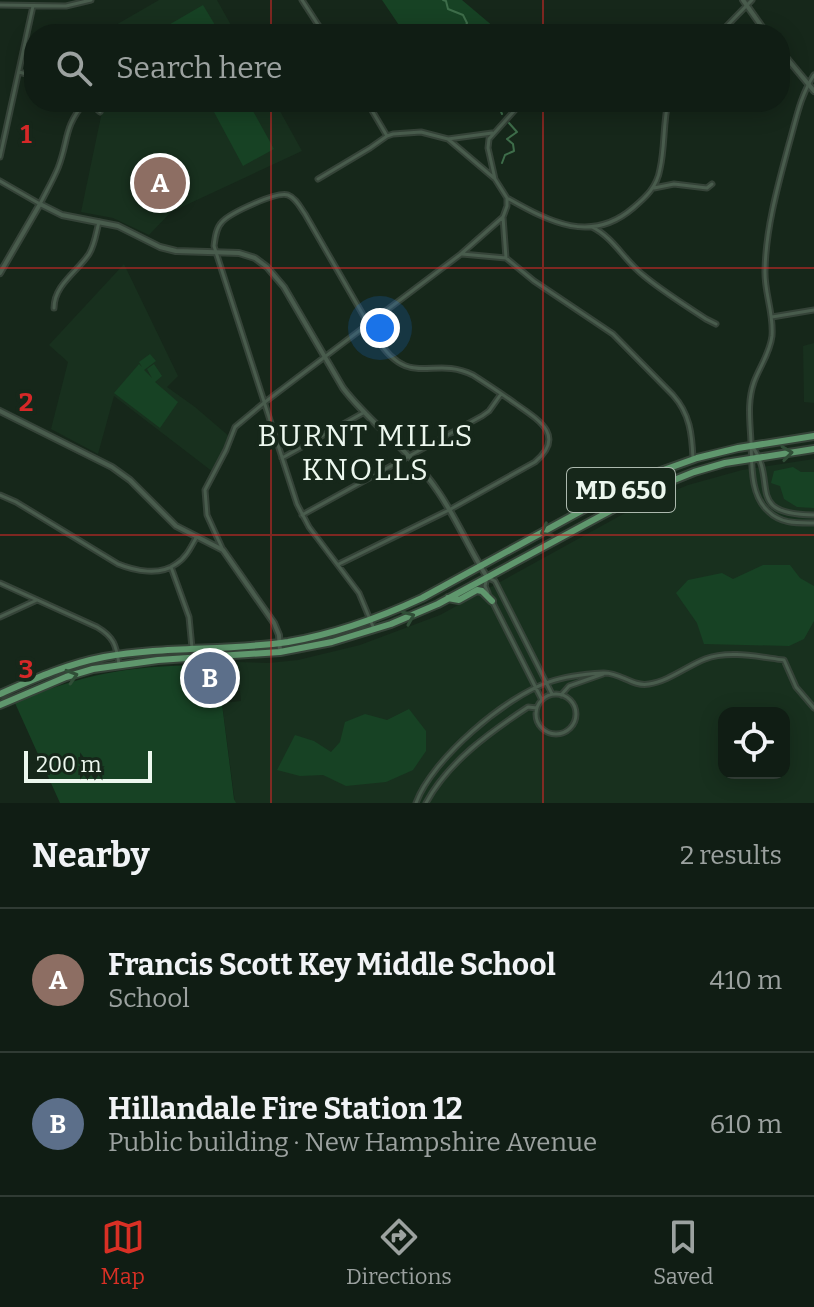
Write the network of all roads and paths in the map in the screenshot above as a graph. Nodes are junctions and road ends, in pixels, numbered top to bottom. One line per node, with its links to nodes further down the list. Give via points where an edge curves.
1 (91, 0): 6 (street)
2 (302, 0): 8 (street)
3 (752, 0): 4 (street)
4 (743, 2): 9 (street); 10 (street)
5 (0, 5): 6 (street)
6 (33, 6): 7 (street)
7 (29, 24)
8 (318, 24)
9 (726, 24)
10 (760, 24)
11 (24, 48): 13 (street)
12 (790, 62): 16 (street)
13 (19, 72): 14 (street); 25 (street)
14 (24, 73)
15 (814, 75): 16 (street)
16 (808, 84): 17 (street); 42 (street, via 775,195 765,270)
17 (814, 91)
18 (77, 112): 32 (street)
19 (373, 112): 23 (street)
20 (512, 112): 22 (street)
21 (666, 112): 30 (street)
22 (492, 133): 24 (street); 27 (street, via 488,148)
23 (387, 136): 24 (street, via 421,132); 26 (street)
24 (448, 139): 27 (street)
25 (0, 157)
26 (318, 179)
27 (495, 179): 31 (street)
28 (0, 181): 32 (street)
29 (712, 184): 30 (street)
30 (654, 188): 35 (street, via 626,214)
31 (507, 198): 33 (street); 35 (street, via 548,220)
32 (40, 204): 34 (street, via 62,215); 39 (street)
33 (503, 217): 37 (street); 38 (street)
34 (99, 222): 36 (street, via 160,247); 40 (street, via 94,245 60,287)
35 (592, 227): 44 (street, via 643,276)
36 (216, 252): 43 (street, via 222,221 274,196 291,197); 45 (street, via 245,254 267,267); 47 (street)
37 (461, 254): 38 (street); 43 (street)
38 (506, 258): 57 (street, via 613,334 682,404)
39 (0, 273)
40 (54, 308)
41 (814, 310): 42 (street)
42 (772, 317): 51 (street, via 770,348 749,404)
43 (368, 324): 45 (street); 46 (street, via 385,352 400,363 422,370 462,369)
44 (716, 324)
45 (324, 357): 47 (street); 49 (street)
46 (501, 394): 53 (street, via 482,416); 59 (street, via 541,421 549,433 547,449 535,462)
47 (265, 402): 55 (street); 64 (street, via 235,427 205,490 207,515)
48 (0, 411): 63 (street, via 112,467)
49 (364, 413): 53 (street); 55 (street)
50 (814, 436): 51 (main road, MD 650)
51 (751, 445): 54 (street); 56 (street); 57 (main road, MD 650)
52 (814, 449): 54 (main road, MD 650, one-way to 52)
53 (410, 457): 59 (street); 60 (street)
54 (760, 457): 56 (main road, MD 650); 61 (street, via 772,505 786,513)
55 (282, 458): 60 (street)
56 (750, 458): 62 (street, via 758,497 768,512 784,521); 68 (main road, MD 650, via 647,491)
57 (693, 459): 66 (main road, MD 650, one-way to 66, via 638,481)
58 (0, 495): 67 (street, via 129,569)
59 (449, 510): 65 (street); 66 (street)
60 (302, 515): 65 (street)
61 (814, 515)
62 (814, 523)
63 (196, 538): 64 (street); 67 (street)
64 (223, 550): 77 (street, via 274,623)
65 (339, 564): 75 (street)
66 (480, 566): 68 (street); 75 (main road, MD 650)
67 (171, 567): 78 (street, via 189,617)
68 (487, 577): 70 (main road, MD 650); 71 (street); 73 (street)
69 (0, 583): 72 (street)
70 (448, 598): 73 (main road, via 459,600 477,590); 76 (main road, MD 650, one-way to 70)
71 (503, 598): 73 (street); 84 (street)
72 (38, 600): 74 (street); 80 (street, via 107,633)
73 (492, 602): 85 (street)
74 (0, 617)
75 (371, 620): 76 (street); 77 (main road, MD 650)
76 (374, 629): 79 (main road, MD 650)
77 (280, 643): 78 (main road, MD 650); 79 (street)
78 (192, 649): 80 (main road, MD 650); 81 (street)
79 (280, 652): 81 (main road, MD 650)
80 (118, 655): 82 (street); 86 (main road, MD 650, via 62,668)
81 (192, 658): 82 (main road, MD 650)
82 (119, 664): 90 (main road, MD 650, one-way to 82, via 66,677)
83 (606, 673): 84 (street); 88 (street, via 569,686); 92 (street, via 645,685 722,655 784,660 796,687)
84 (546, 683): 85 (street); 87 (street)
85 (536, 688): 89 (street); 93 (street, via 468,736 430,776)
86 (0, 694)
87 (552, 694): 88 (street); 89 (street)
88 (561, 695): 91 (street, via 575,712 573,725 565,732 542,728)
89 (542, 700): 91 (street)
90 (0, 705)
91 (537, 708): 94 (street, via 528,707 493,730)
92 (814, 708)
93 (416, 803)
94 (426, 803)

